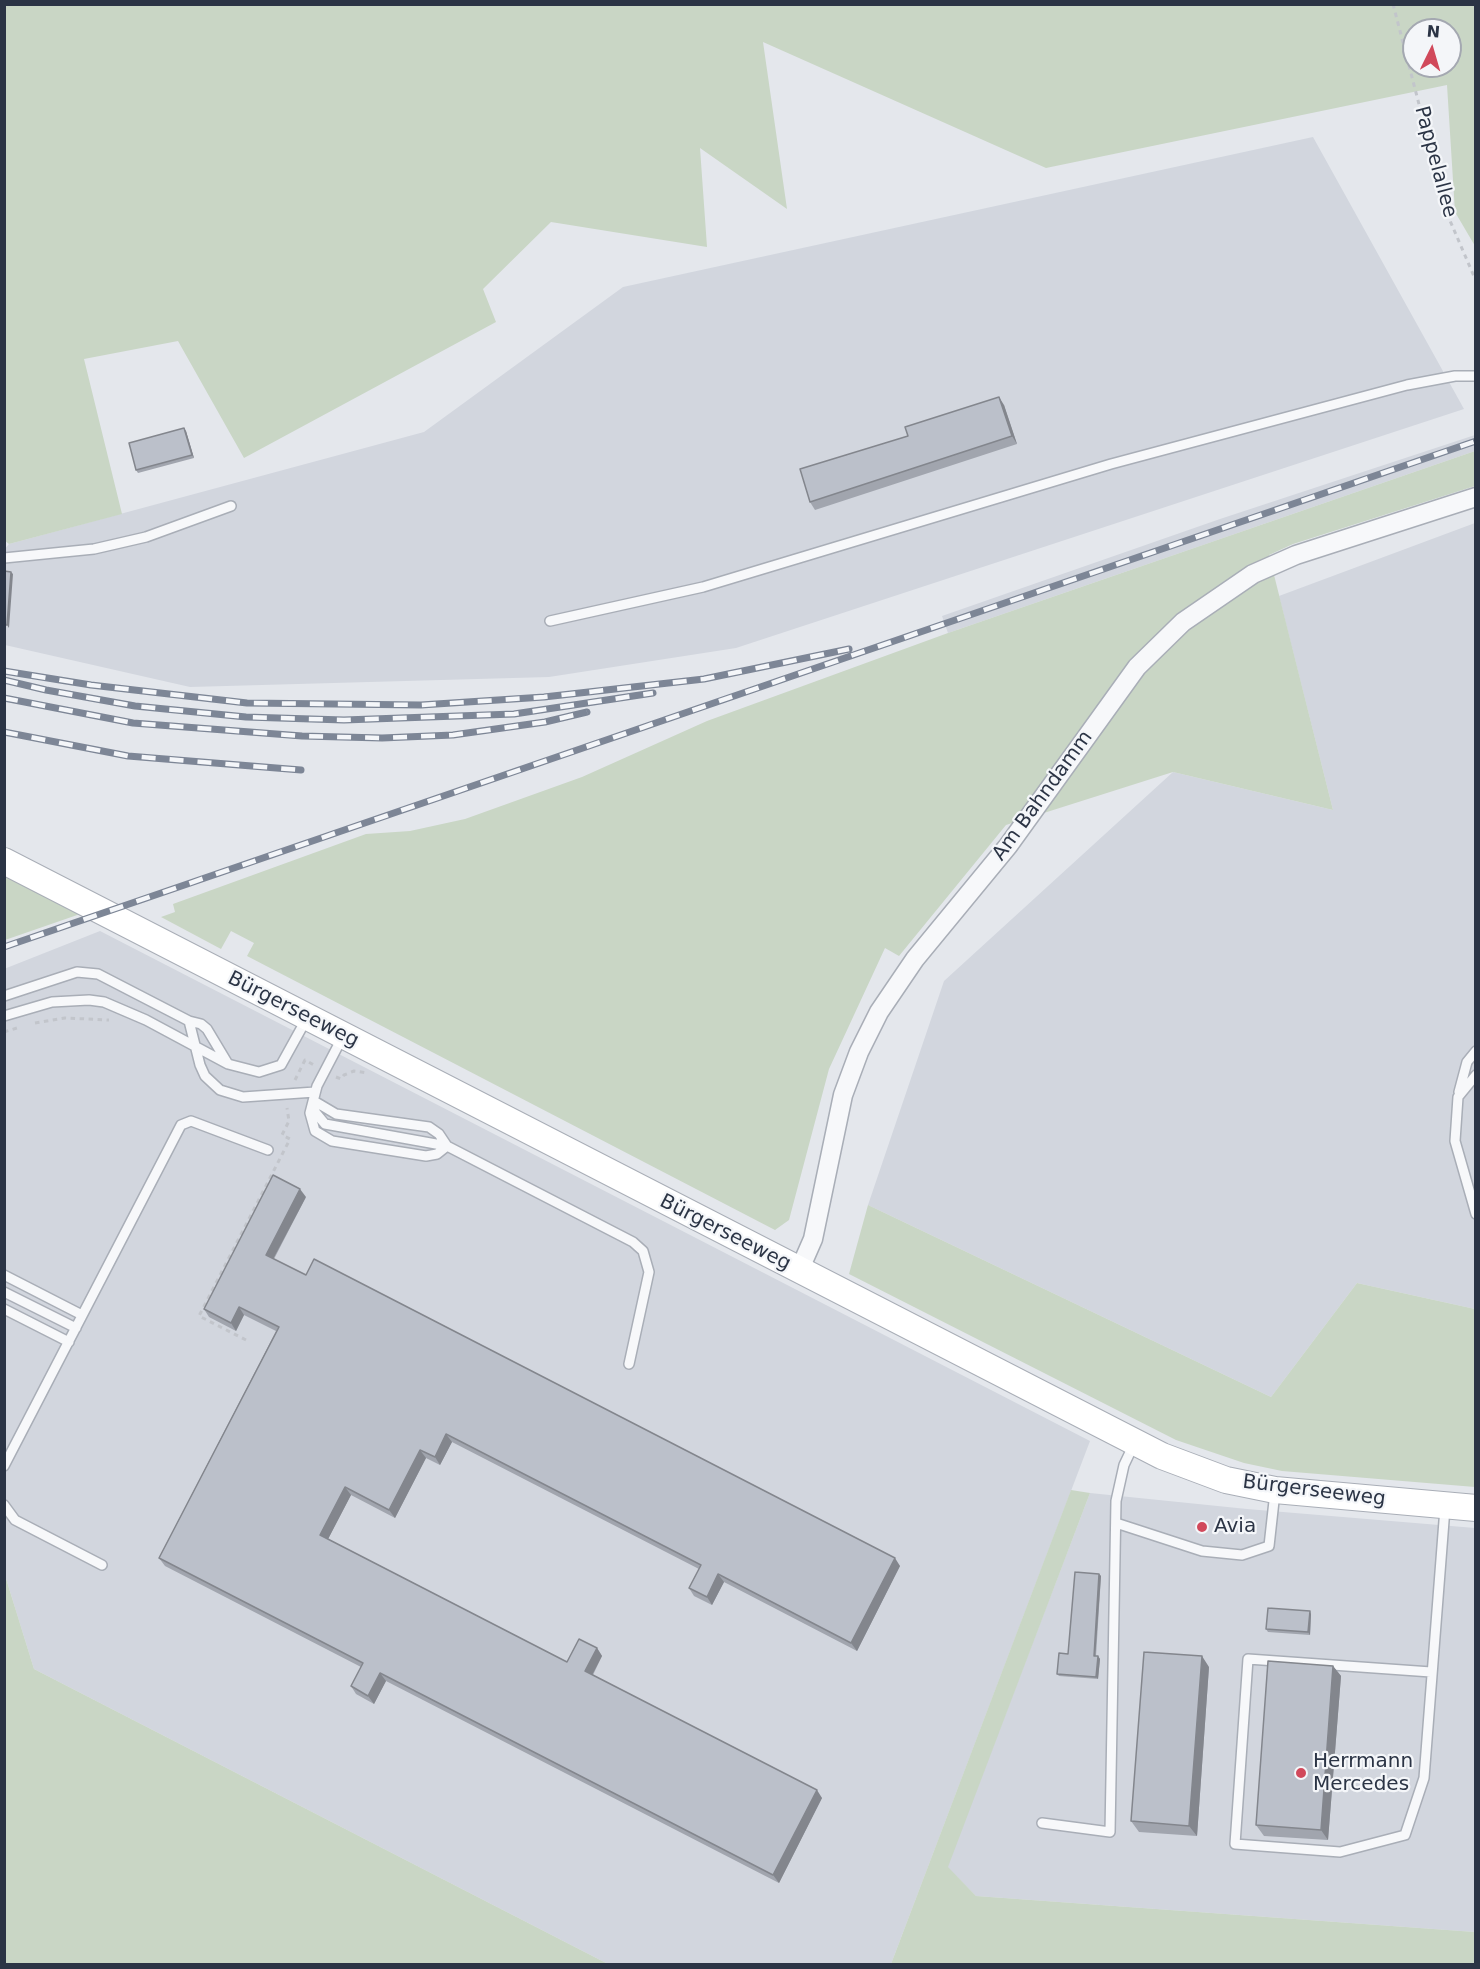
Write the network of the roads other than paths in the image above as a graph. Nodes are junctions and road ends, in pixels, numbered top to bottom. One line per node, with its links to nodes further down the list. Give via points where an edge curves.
1 (1476, 376): 5 (lane, via 1407,384 1111,464 703,587)
2 (1476, 497): 21 (street, Am Bahndamm, via 1296,555 1253,574 1183,622 1137,668 1008,846 915,959 879,1012 843,1095 813,1239)
3 (231, 506): 4 (lane, via 135,540 94,549)
4 (4, 558)
5 (550, 621)
6 (4, 861): 9 (street, Bürgerseeweg)
7 (4, 996): 10 (lane, via 77,972 91,972)
8 (4, 1016): 12 (lane, via 52,1002 104,1002)
9 (307, 1018): 11 (street, Bürgerseeweg); 14 (lane, via 281,1065 259,1072)
10 (189, 1021): 12 (lane); 14 (lane, via 207,1029)
11 (342, 1036): 16 (lane); 21 (street, Bürgerseeweg)
12 (196, 1048): 14 (lane); 16 (lane, via 206,1076 220,1090 243,1097)
13 (1476, 1051): 17 (lane, via 1467,1062)
14 (228, 1064)
15 (1476, 1075): 17 (lane)
16 (314, 1097): 18 (lane, via 336,1114 429,1127); 18 (lane, via 319,1118 334,1128); 18 (lane, via 310,1122 322,1138 426,1156)
17 (1458, 1097): 20 (lane, via 1455,1141)
18 (447, 1146): 28 (lane, via 633,1242 643,1251 648,1286)
19 (268, 1150): 25 (lane, via 191,1121 182,1125)
20 (1476, 1214)
21 (800, 1271): 29 (street, Bürgerseeweg)
22 (4, 1275): 25 (lane)
23 (4, 1292): 26 (lane)
24 (4, 1309): 27 (lane)
25 (82, 1315): 26 (lane)
26 (76, 1329): 27 (lane)
27 (69, 1342): 30 (lane)
28 (629, 1364)
29 (1135, 1442): 31 (street, Bürgerseeweg, via 1226,1480); 35 (lane, via 1124,1465 1116,1501)
30 (4, 1466)
31 (1275, 1490): 33 (street, Bürgerseeweg); 35 (lane, via 1269,1546 1242,1555 1202,1551)
32 (4, 1505): 36 (lane, via 15,1520)
33 (1445, 1505): 34 (street, Bürgerseeweg); 37 (lane)
34 (1476, 1508)
35 (1116, 1523): 38 (lane, via 1110,1832)
36 (102, 1565)
37 (1431, 1672): 37 (lane, via 1424,1779 1406,1835 1340,1852 1235,1844 1248,1659)
38 (1042, 1823)

